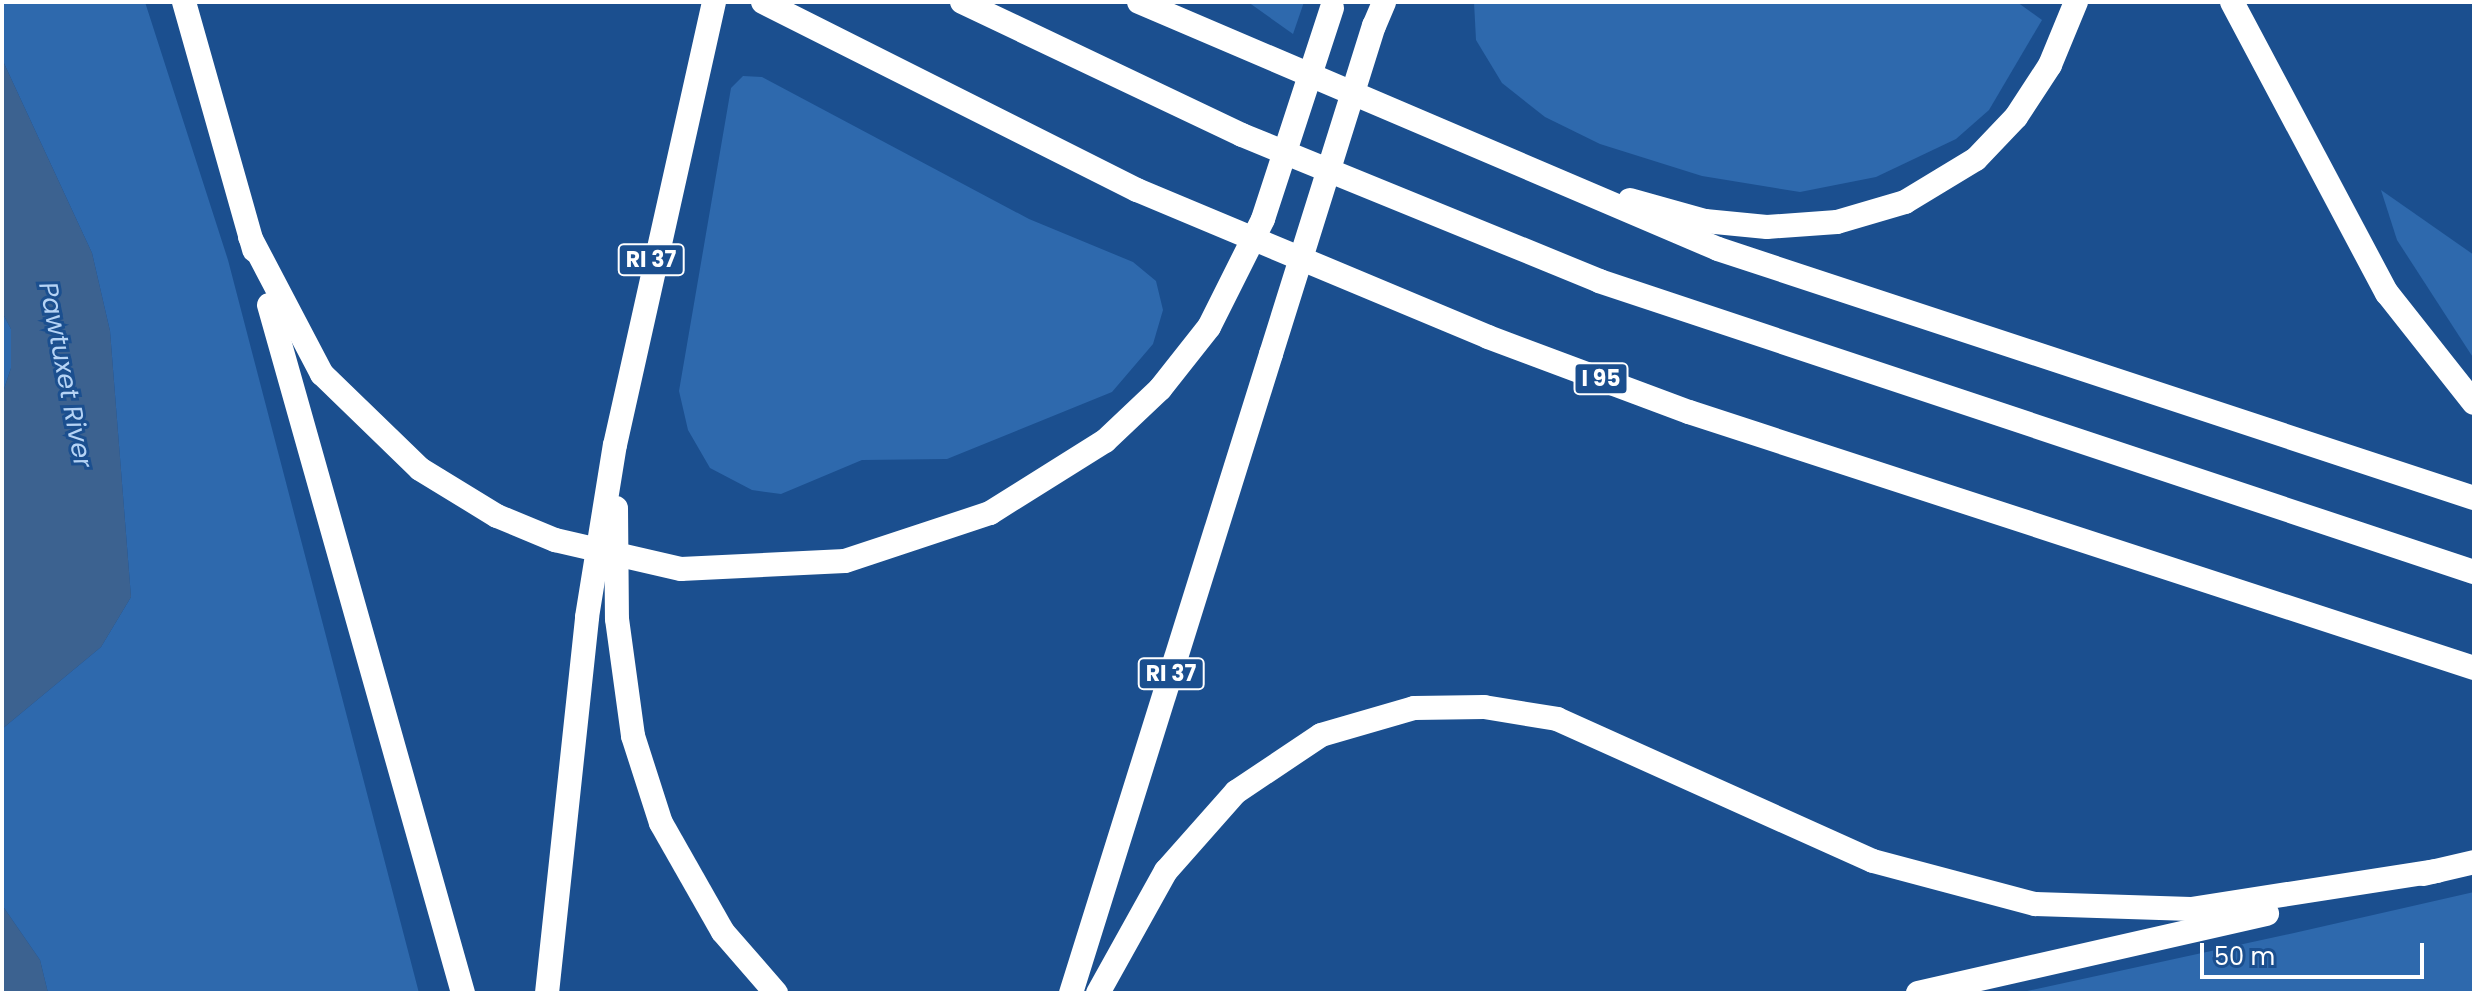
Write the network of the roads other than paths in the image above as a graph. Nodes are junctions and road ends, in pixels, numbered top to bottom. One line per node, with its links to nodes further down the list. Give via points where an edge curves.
1 (184, 2): 11 (highway)
2 (714, 2): 13 (highway, RI 37)
3 (763, 2): 16 (highway, I 95, via 1137,190 1476,333 1742,429)
4 (962, 2): 15 (highway, via 1242,135 1587,276)
5 (1139, 2): 10 (highway)
6 (1383, 2): 22 (highway, RI 37, bridge)
7 (2076, 2): 10 (highway, via 2050,65 1997,139 1929,191 1859,217 1767,227 1705,221)
8 (2232, 2): 12 (highway, via 2387,293)
9 (1333, 5): 11 (highway, bridge, via 1263,219 1209,327 1160,389 1105,441 990,513 845,561 702,571 555,540 497,516 420,469 322,374)
10 (1483, 152): 14 (highway, via 1731,254)
11 (250, 237): 19 (highway)
12 (2474, 403)
13 (615, 445): 20 (highway, RI 37, bridge, via 587,617); 21 (highway, bridge, via 617,619 633,736 661,823 717,923)
14 (2474, 498)
15 (2474, 572)
16 (2474, 668)
17 (2474, 862): 18 (highway)
18 (2437, 871): 23 (highway, via 2191,909 2100,910 2002,899 1873,861 1557,719 1426,707 1321,735 1236,792 1166,871); 24 (highway)
19 (463, 993)
20 (547, 993)
21 (776, 993)
22 (1071, 993)
23 (1098, 993)
24 (1918, 993)

